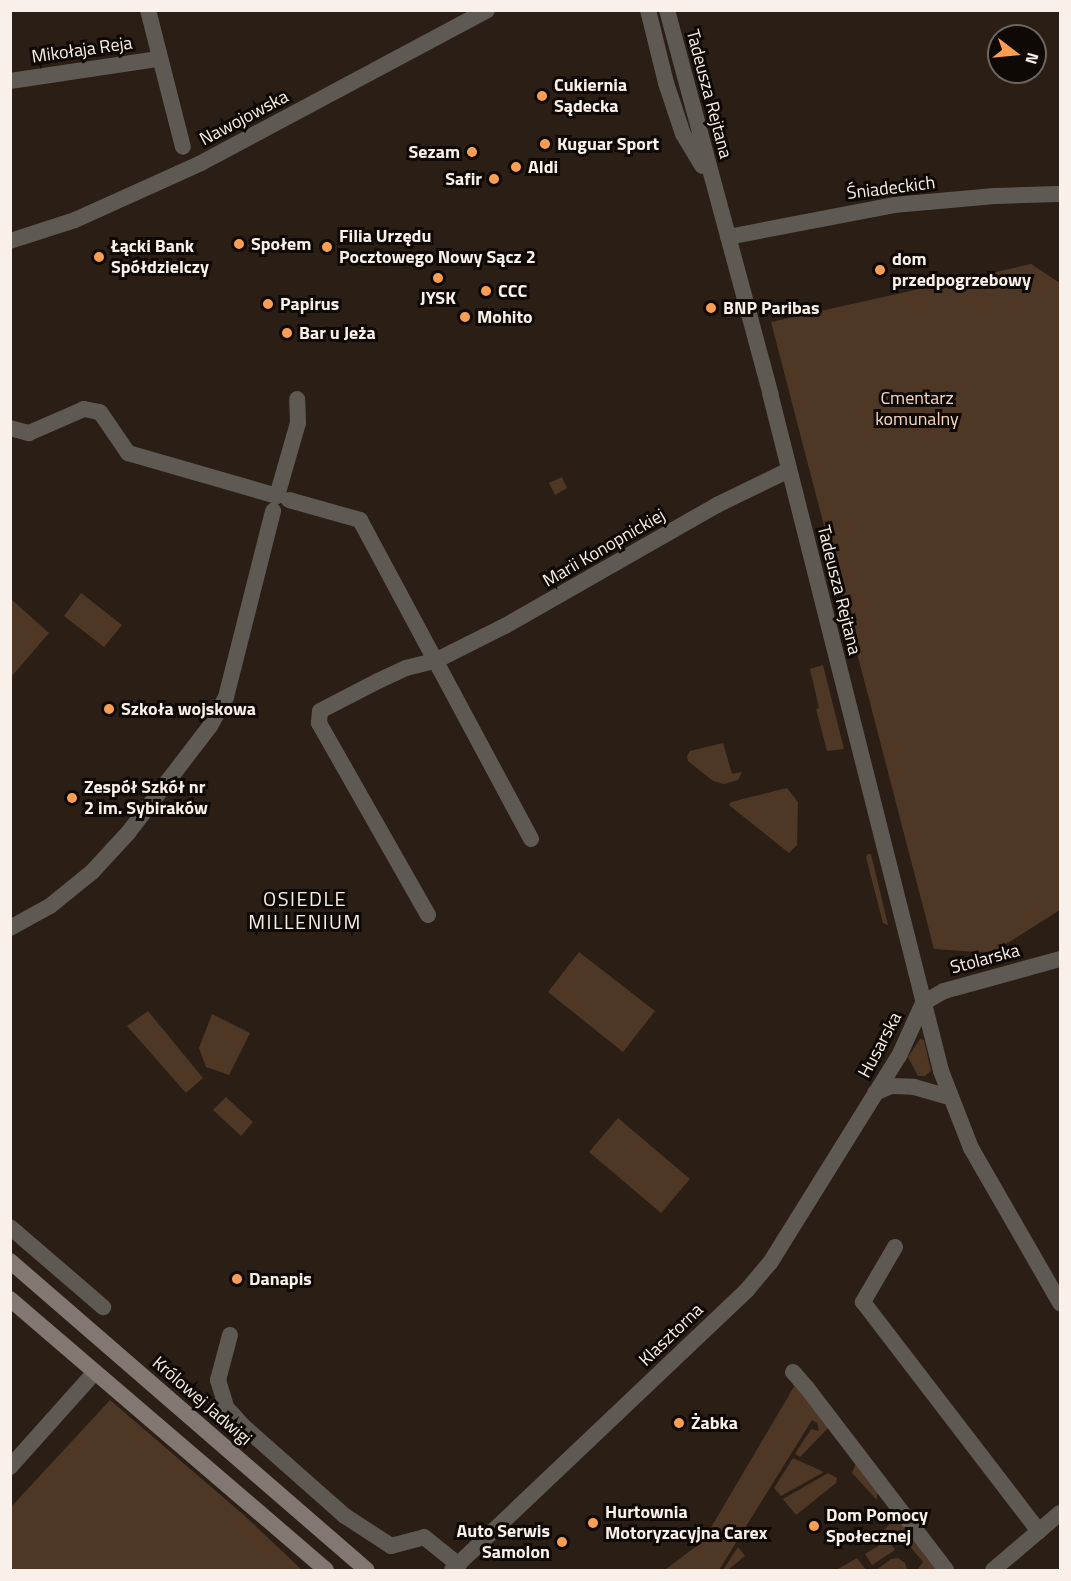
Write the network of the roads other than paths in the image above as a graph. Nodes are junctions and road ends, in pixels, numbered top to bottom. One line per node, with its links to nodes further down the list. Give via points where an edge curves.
1 (148, 10): 5 (street)
2 (487, 10): 11 (street, Nawojowska, via 201,163 75,220)
3 (648, 10): 8 (street, Tadeusza Rejtana, via 683,134)
4 (667, 10): 8 (street, Tadeusza Rejtana)
5 (158, 59): 6 (street, Mikołaja Reja); 7 (street)
6 (10, 81)
7 (183, 147)
8 (714, 188): 10 (street, Tadeusza Rejtana)
9 (1060, 194): 10 (street, Śniadeckich, via 894,205)
10 (728, 237): 14 (street, Tadeusza Rejtana)
11 (10, 241)
12 (297, 399): 13 (street, via 298,423 277,495 128,453 100,412 84,409 29,433)
13 (10, 428)
14 (789, 470): 17 (street, Marii Konopnickiej, via 717,505 505,626); 22 (street, Tadeusza Rejtana)
15 (289, 500): 17 (street, via 360,520)
16 (273, 511): 20 (street, via 226,698 210,726 128,833 92,872 50,906)
17 (437, 660): 18 (street); 19 (street, Marii Konopnickiej, via 406,668 320,711 319,723)
18 (531, 839)
19 (428, 915)
20 (10, 928)
21 (1060, 959): 22 (street, Stolarska, via 944,990)
22 (923, 1003): 23 (street, Husarska, via 899,1056); 24 (street, Husarska)
23 (875, 1093): 24 (street, Husarska, via 891,1086 914,1087); 37 (street, Klasztorna, via 770,1263 747,1290)
24 (949, 1097): 29 (street, Husarska, via 970,1148)
25 (10, 1227): 30 (street)
26 (895, 1247): 36 (street, via 863,1302)
27 (10, 1261): 39 (main road, Królowej Jadwigi)
28 (10, 1299): 32 (main road)
29 (1060, 1303)
30 (103, 1307)
31 (230, 1335): 37 (street, via 218,1380 226,1407 242,1425 345,1515 390,1546 424,1538)
32 (95, 1372): 34 (street); 38 (main road)
33 (793, 1372): 40 (street)
34 (10, 1467)
35 (1060, 1513): 36 (street)
36 (1039, 1531): 41 (street)
37 (455, 1568)
38 (326, 1570)
39 (367, 1570)
40 (946, 1570)
41 (993, 1570)

